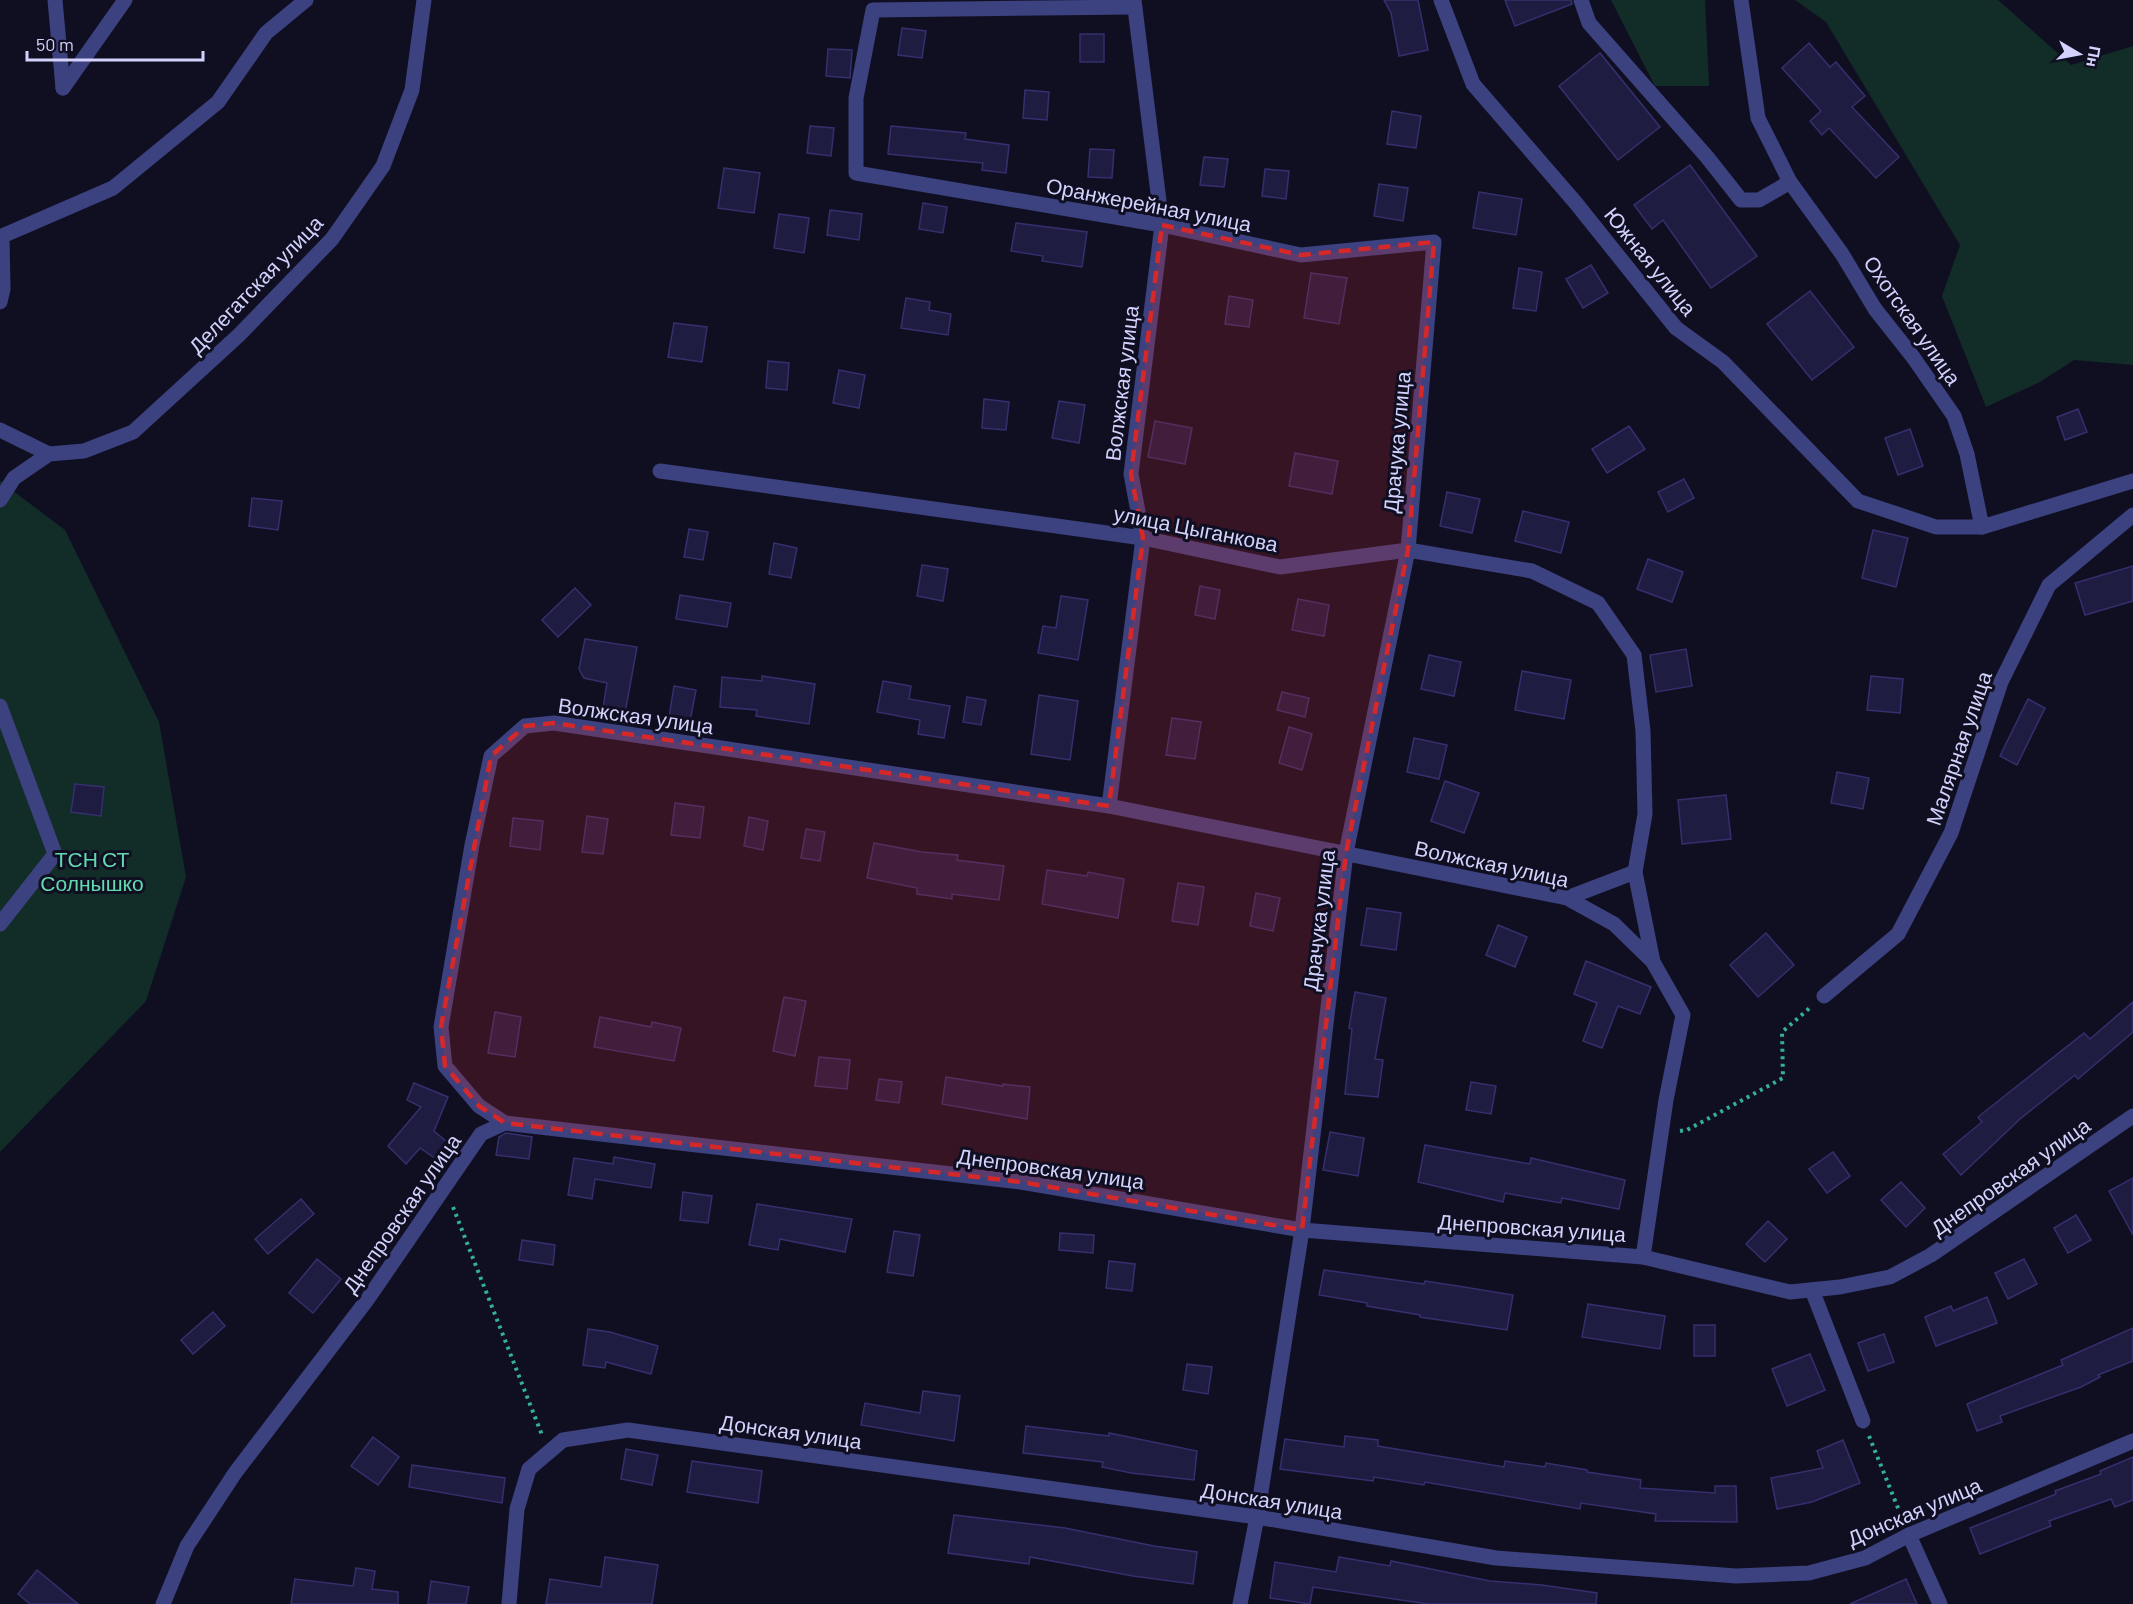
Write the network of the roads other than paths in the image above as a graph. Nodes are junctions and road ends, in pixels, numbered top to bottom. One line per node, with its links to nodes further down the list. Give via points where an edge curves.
1 (55, 0): 2 (street, via 63,88)
2 (126, 0)
3 (306, 0): 12 (street, via 266,33 218,102 113,188 2,236)
4 (424, 0): 14 (street, Делегатская улица, via 412,90 383,166 333,239 239,335 133,432 84,451)
5 (1441, 0): 19 (street, Южная улица, via 1473,84 1676,328 1723,362 1858,501 1936,527)
6 (1581, 0): 9 (street, via 1589,23 1741,200 1759,200)
7 (1741, 0): 9 (street, Охотская улица, via 1758,118)
8 (1134, 4): 10 (street, Волжская улица); 10 (street, Оранжерейная улица, via 873,10 855,98 856,173)
9 (1790, 182): 19 (street, Охотская улица, via 1954,417 1967,454)
10 (1162, 225): 11 (street, Оранжерейная улица, via 1301,255); 20 (street, Волжская улица, via 1131,474)
11 (1434, 242): 21 (street, Драчука улица)
12 (0, 302)
13 (0, 430): 14 (street)
14 (49, 454): 17 (street, Делегатская улица, via 14,478)
15 (660, 471): 20 (street, улица Цыганкова)
16 (2133, 481): 19 (street)
17 (0, 500)
18 (2133, 515): 29 (street, Малярная улица, via 2049,585 2001,682 1952,833 1898,934)
19 (1982, 527)
20 (1143, 538): 21 (street, улица Цыганкова, via 1280,567); 23 (street, Волжская улица)
21 (1408, 550): 24 (street, Драчука улица); 25 (street, улица Цыганкова, via 1532,571 1598,603 1634,655 1643,731 1645,814)
22 (0, 706): 27 (street, via 56,854)
23 (1109, 806): 24 (street, Волжская улица); 31 (street, Волжская улица, via 554,723 525,726 491,756 441,1027 445,1066 479,1106)
24 (1346, 854): 26 (street, Волжская улица); 32 (street, Драчука улица)
25 (1635, 872): 26 (street); 28 (street, улица Цыганкова)
26 (1567, 898): 28 (street, Волжская улица, via 1614,924)
27 (0, 924)
28 (1653, 962): 33 (street, Волжская улица, via 1683,1015)
29 (1824, 996)
30 (2133, 1116): 34 (street, Днепровская улица, via 1931,1256 1890,1277)
31 (505, 1123): 32 (street, Днепровская улица, via 1021,1182); 39 (street, Днепровская улица, via 481,1134 367,1300 235,1473 187,1546)
32 (1302, 1230): 33 (street, Днепровская улица); 37 (street, Драчука улица)
33 (1643, 1257): 34 (street, Днепровская улица, via 1790,1292)
34 (1812, 1290): 35 (street)
35 (1863, 1421)
36 (2133, 1441): 38 (street, Донская улица)
37 (1257, 1517): 38 (street, Донская улица, via 1496,1558 1736,1576 1809,1573 1866,1558); 40 (street, Донская улица, via 628,1430 563,1440 529,1469 517,1509); 41 (street, Драчука улица)
38 (1909, 1535): 42 (street)
39 (163, 1604)
40 (509, 1604)
41 (1240, 1604)
42 (1940, 1604)

